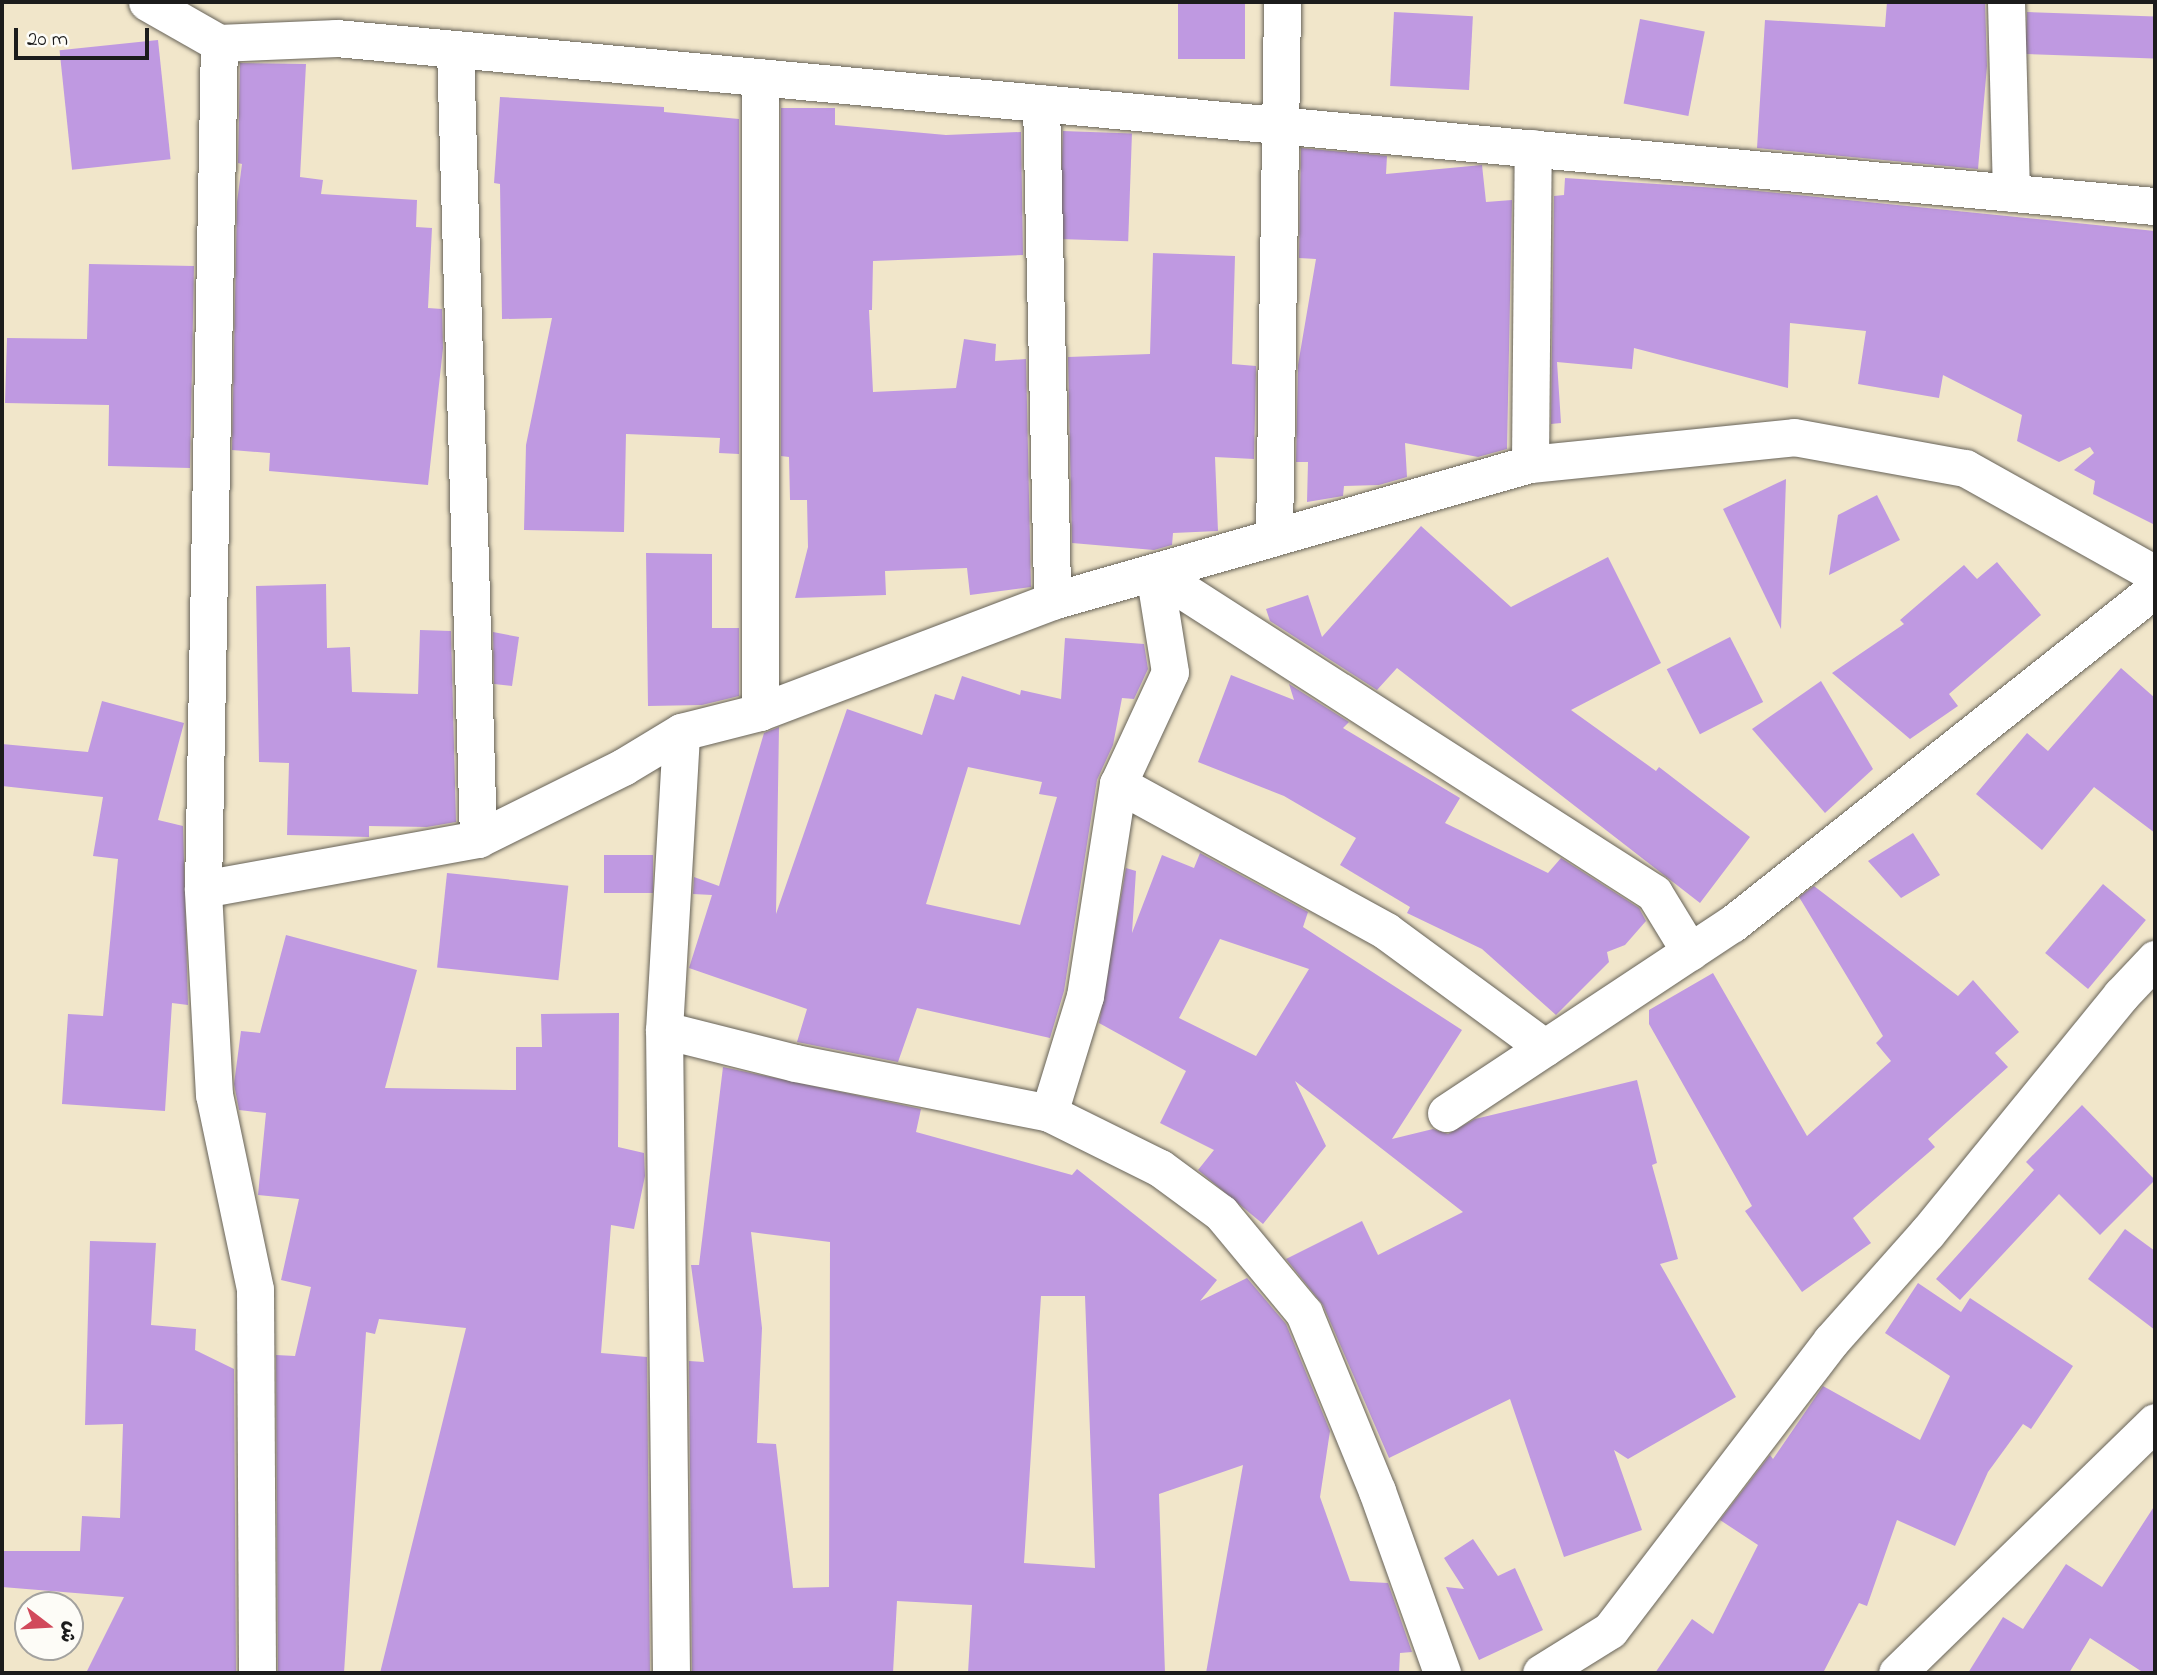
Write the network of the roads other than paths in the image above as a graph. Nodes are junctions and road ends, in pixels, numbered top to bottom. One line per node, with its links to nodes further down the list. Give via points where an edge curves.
1 (147, 2): 4 (street)
2 (1282, 2): 8 (street)
3 (2006, 2): 10 (street)
4 (219, 43): 5 (street, via 336,38); 22 (street)
5 (455, 49): 6 (street); 21 (street)
6 (760, 77): 7 (street); 18 (street)
7 (1041, 103): 8 (street); 17 (street)
8 (1279, 125): 9 (street); 13 (street)
9 (1533, 148): 10 (street); 12 (street)
10 (2011, 193): 11 (street)
11 (2155, 206)
12 (1530, 464): 13 (street); 15 (street, via 1794,437 1965,468)
13 (1274, 537): 14 (street)
14 (1154, 572): 17 (street); 20 (street, via 1170,672); 23 (street, via 1654,893)
15 (2155, 574)
16 (2155, 589): 23 (street, via 1732,924)
17 (1052, 601): 18 (street)
18 (760, 712): 19 (street)
19 (681, 732): 21 (street, via 623,767); 25 (street)
20 (1118, 784): 26 (street, via 1386,931); 27 (street, via 1085,996)
21 (478, 839): 22 (street)
22 (203, 889): 30 (street, via 214,1095 255,1289)
23 (1690, 952): 26 (street)
24 (2155, 960): 33 (street, via 2121,995 1927,1233 1831,1340 1611,1630)
25 (664, 1030): 27 (street, via 796,1063); 31 (street)
26 (1545, 1048): 28 (street)
27 (1049, 1113): 32 (street, via 1160,1168 1221,1213 1304,1313 1377,1491)
28 (1446, 1113)
29 (2155, 1422): 34 (street)
30 (257, 1673)
31 (671, 1673)
32 (1442, 1673)
33 (1541, 1673)
34 (1897, 1673)

